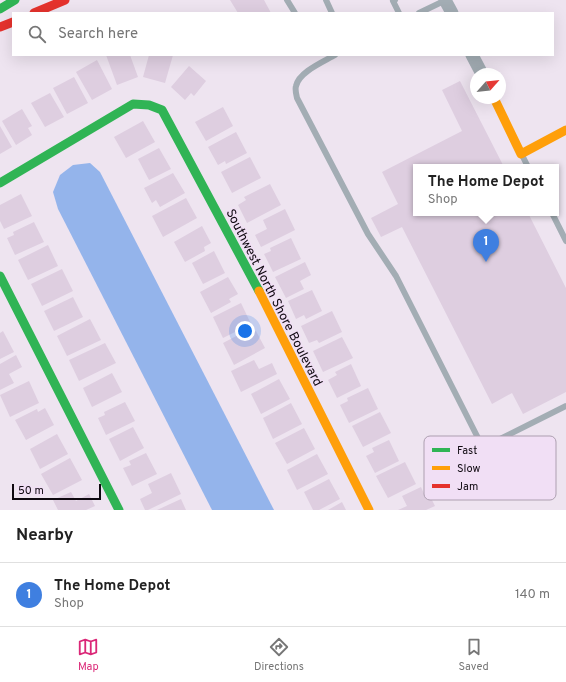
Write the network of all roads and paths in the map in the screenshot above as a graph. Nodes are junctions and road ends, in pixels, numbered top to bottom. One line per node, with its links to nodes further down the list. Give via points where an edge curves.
1 (15, 0): 7 (street)
2 (64, 0): 8 (street)
3 (287, 0): 9 (lane)
4 (326, 0): 10 (lane)
5 (395, 0): 11 (lane, via 393,1)
6 (445, 0): 12 (lane); 13 (street)
7 (0, 9)
8 (36, 12)
9 (294, 12)
10 (332, 12)
11 (398, 12)
12 (421, 12)
13 (451, 12)
14 (12, 22): 15 (street)
15 (0, 27)
16 (333, 56): 28 (lane, via 303,74 295,87 297,98 368,234 396,276)
17 (473, 56): 18 (street)
18 (479, 68)
19 (497, 104): 21 (street)
20 (566, 130): 21 (street)
21 (521, 154): 22 (lane)
22 (526, 164)
23 (0, 183): 31 (street, Southwest North Shore Boulevard, via 133,104 149,105 162,110)
24 (554, 216): 25 (lane)
25 (566, 241)
26 (0, 276): 30 (street)
27 (566, 406): 29 (lane)
28 (477, 436)
29 (506, 436)
30 (119, 510)
31 (369, 510)

